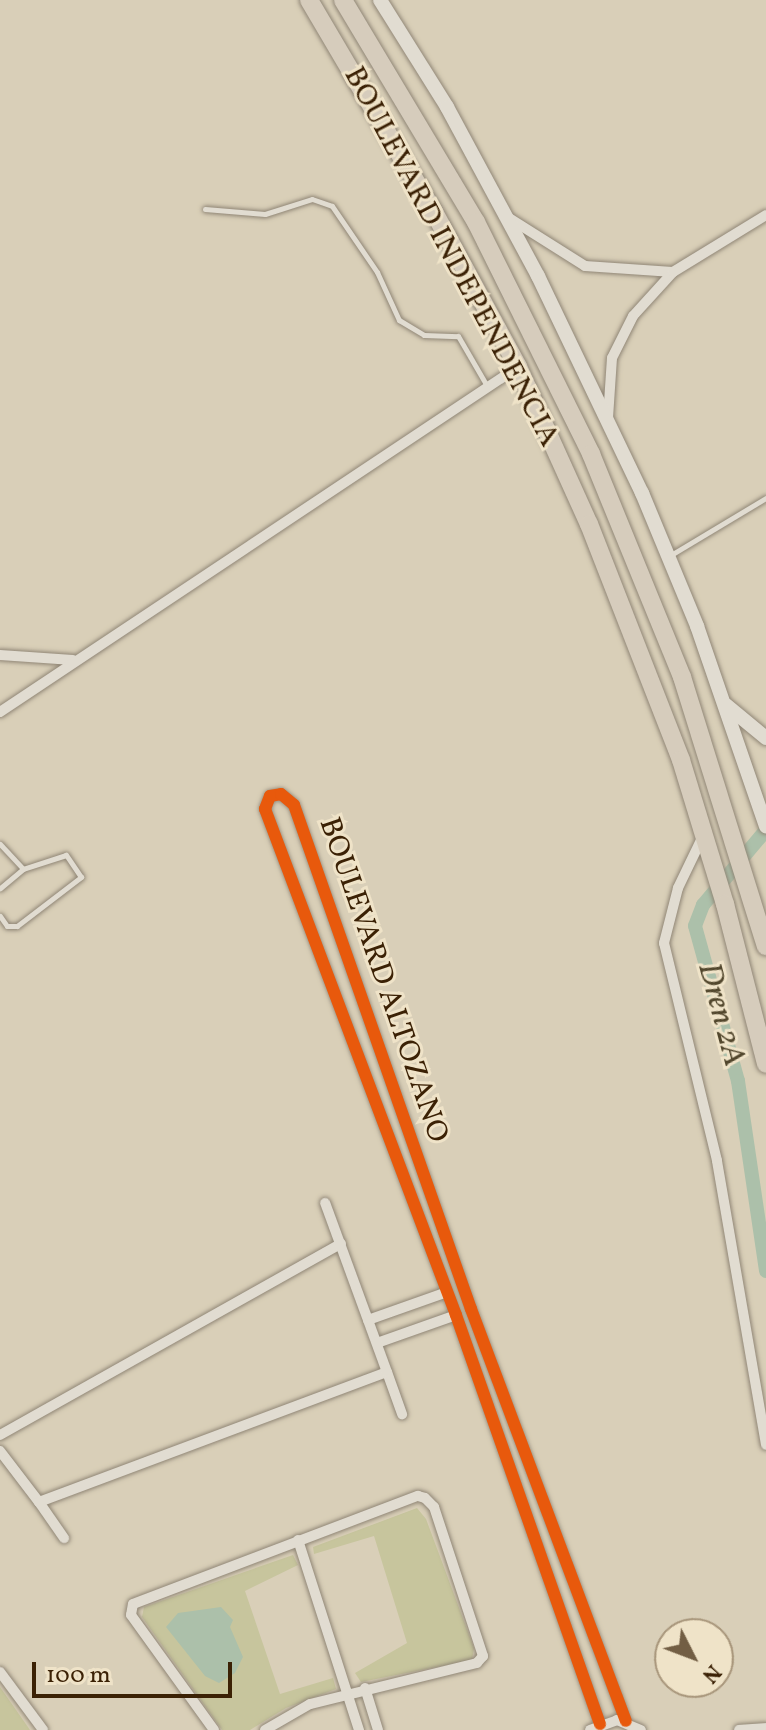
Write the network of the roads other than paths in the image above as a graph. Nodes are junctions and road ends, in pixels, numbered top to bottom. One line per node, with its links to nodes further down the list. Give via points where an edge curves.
1 (309, 0): 8 (highway, BOULEVARD INDEPENDENCIA)
2 (343, 0): 24 (highway, BOULEVARD INDEPENDENCIA, via 476,222 543,352 682,677)
3 (380, 0): 5 (main road, BOULEVARD INDEPENDENCIA)
4 (205, 209): 9 (lane, via 265,214 312,199 332,206 345,217 399,320 414,332 458,336)
5 (505, 215): 7 (street, via 585,266); 10 (main road, BOULEVARD INDEPENDENCIA)
6 (766, 215): 7 (street)
7 (673, 272): 10 (street, via 621,337 608,378)
8 (518, 367): 9 (street); 19 (highway, BOULEVARD INDEPENDENCIA, via 630,621)
9 (488, 387): 14 (street)
10 (608, 420): 12 (main road, BOULEVARD INDEPENDENCIA)
11 (766, 498): 12 (lane)
12 (668, 556): 15 (main road, BOULEVARD INDEPENDENCIA)
13 (0, 655): 14 (street)
14 (73, 660): 16 (street)
15 (726, 705): 17 (main road); 18 (main road, BOULEVARD INDEPENDENCIA)
16 (0, 712)
17 (766, 738)
18 (764, 820)
19 (703, 834): 25 (highway, BOULEVARD INDEPENDENCIA); 35 (street, via 678,888 664,943 717,1161)
20 (0, 844): 21 (lane)
21 (23, 869): 22 (lane); 23 (lane, via 66,855 81,877 17,926 7,926)
22 (0, 888)
23 (0, 916)
24 (766, 946)
25 (766, 1064)
26 (325, 1203): 27 (street)
27 (341, 1244): 30 (street); 34 (street)
28 (447, 1292): 29 (street, BOULEVARD ALTOZANO); 30 (street); 43 (street, BOULEVARD ALTOZANO, via 265,809 270,796 281,794 294,805 471,1309)
29 (456, 1315): 31 (street); 44 (street, BOULEVARD ALTOZANO)
30 (368, 1320): 31 (street)
31 (377, 1343): 32 (street)
32 (387, 1372): 33 (street); 37 (street)
33 (402, 1414)
34 (0, 1435)
35 (766, 1445)
36 (0, 1451): 37 (street)
37 (39, 1502): 38 (street)
38 (64, 1538)
39 (298, 1540): 41 (street, via 418,1496 434,1507 483,1656 477,1663); 42 (street); 47 (street, via 133,1604 131,1615)
40 (0, 1672): 46 (street)
41 (365, 1688): 42 (street); 50 (street)
42 (347, 1693): 48 (street, via 310,1704); 49 (street)
43 (626, 1721): 44 (street, BOULEVARD ALTOZANO); 51 (street)
44 (595, 1727)
45 (766, 1728): 52 (street)
46 (43, 1730)
47 (214, 1730)
48 (265, 1730)
49 (359, 1730)
50 (378, 1730)
51 (641, 1730)
52 (739, 1730)

